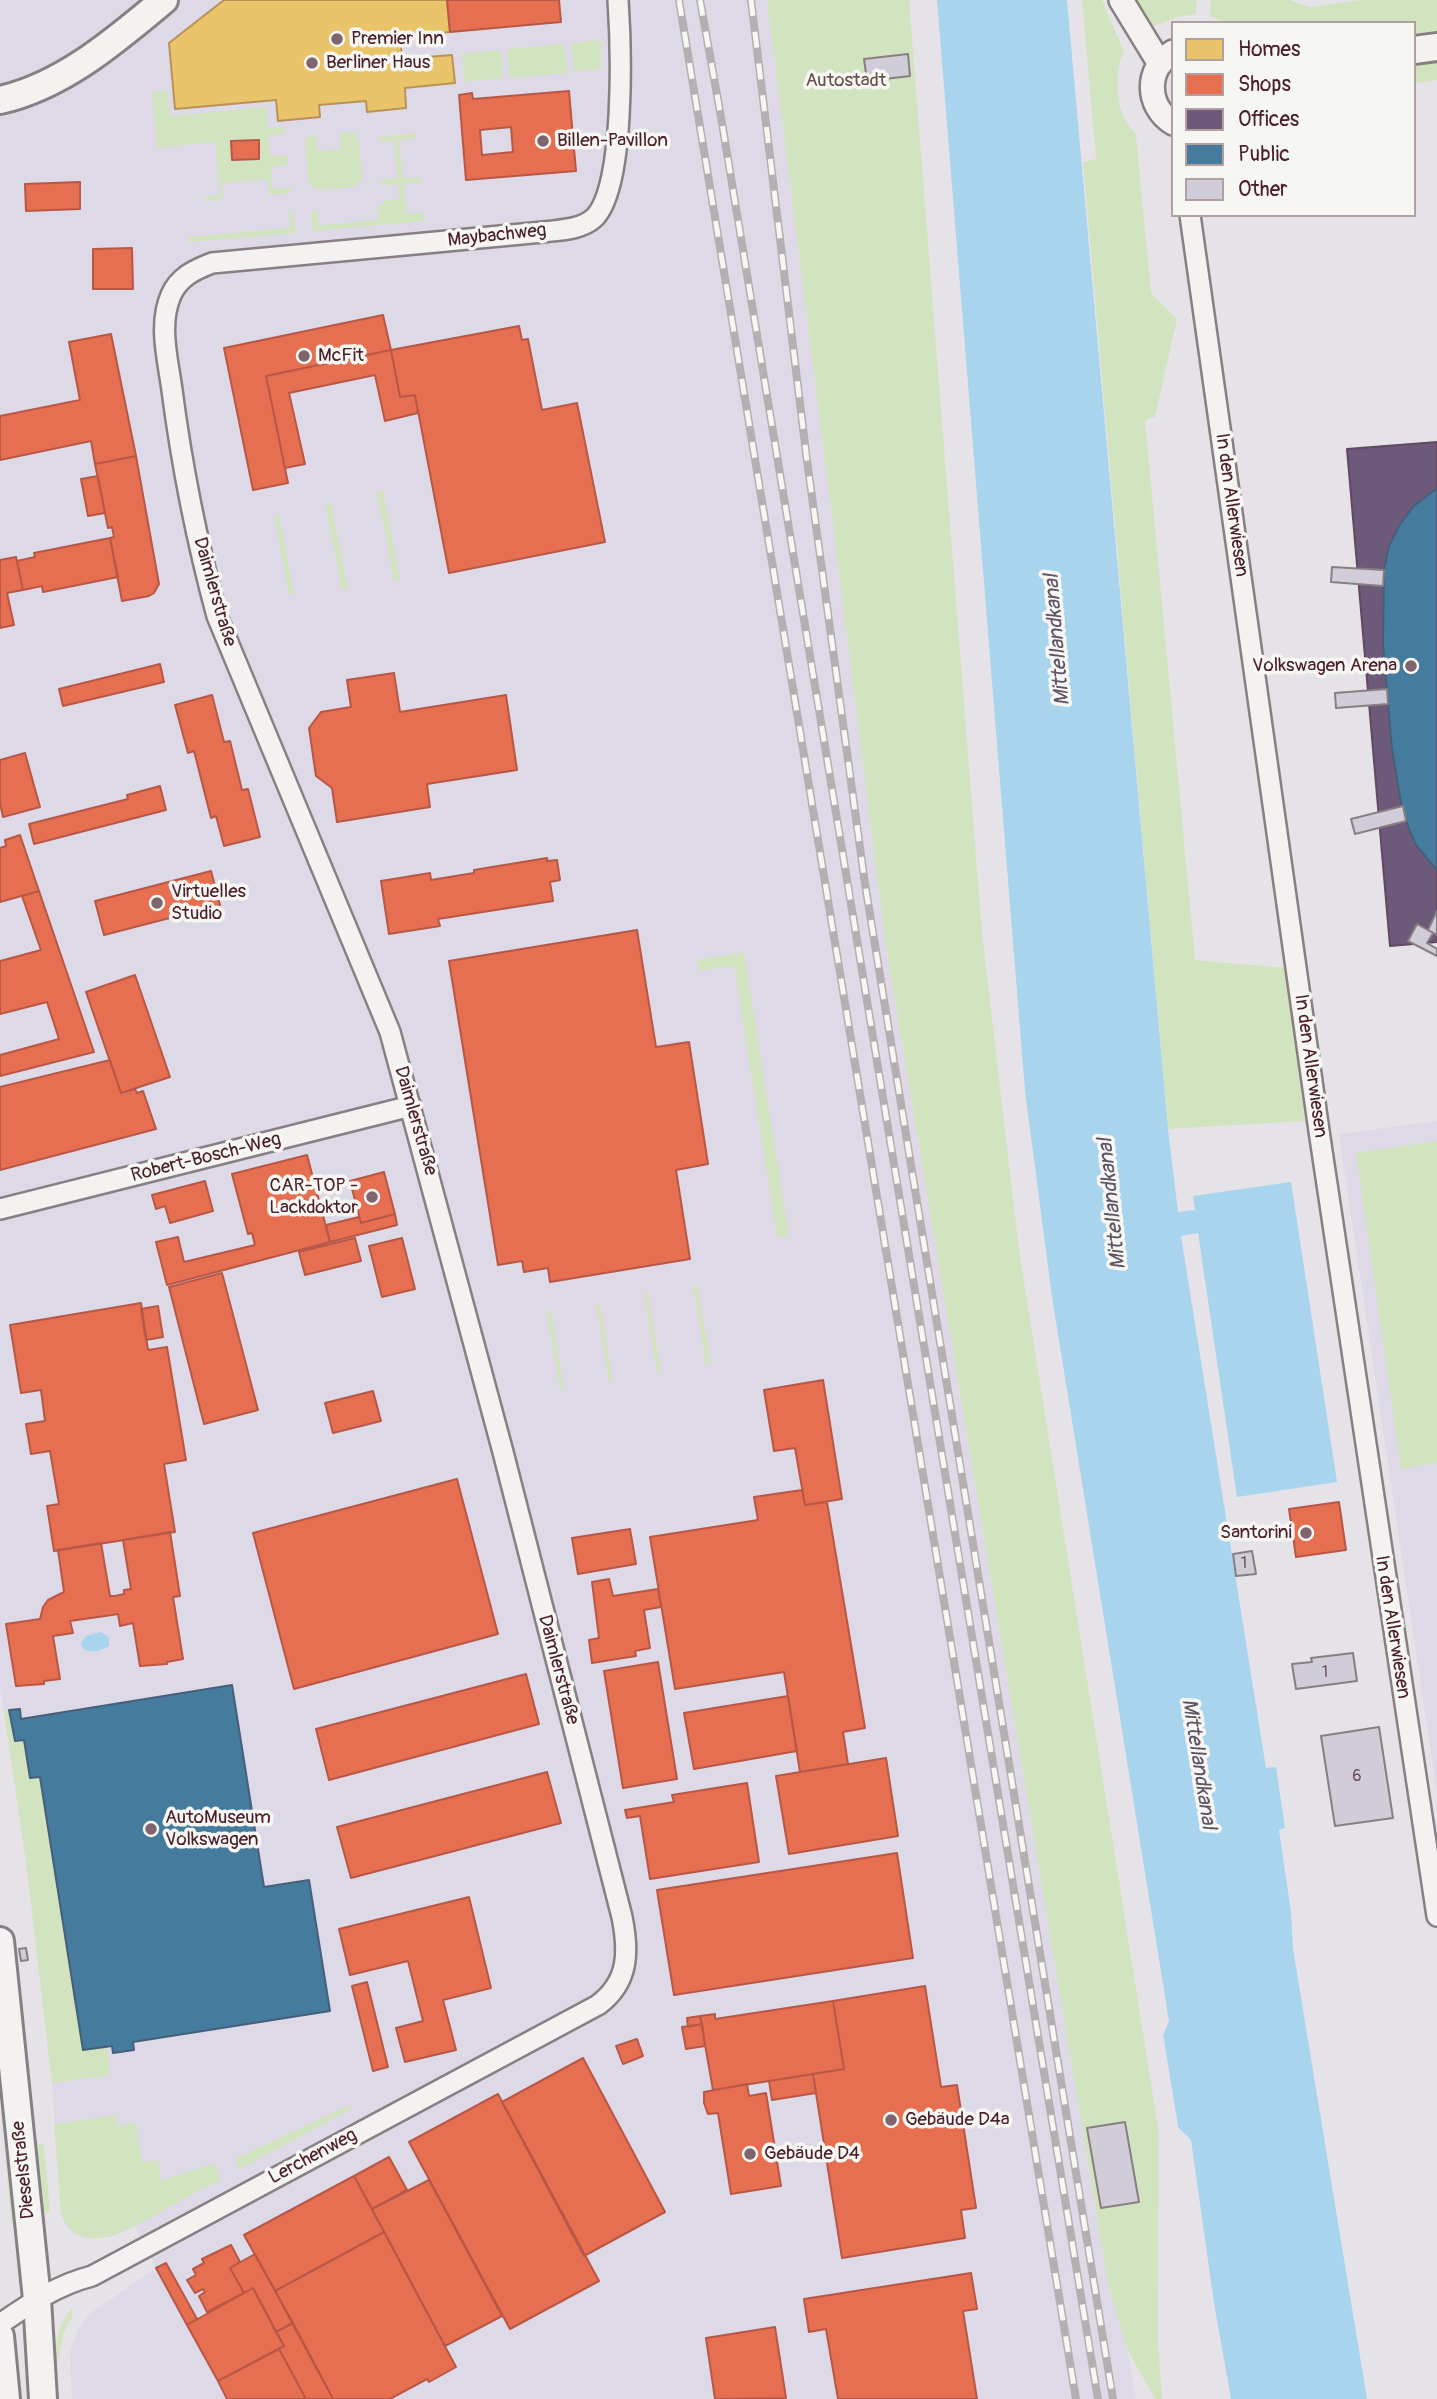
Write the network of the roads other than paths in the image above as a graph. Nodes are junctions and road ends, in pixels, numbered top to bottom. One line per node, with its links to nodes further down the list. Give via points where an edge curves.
1 (164, 0): 7 (main road, via 115,41 56,78)
2 (618, 0): 10 (street, Maybachweg, via 622,66 612,170 596,217 584,225 231,260 197,269)
3 (1121, 0): 6 (street)
4 (1437, 47): 5 (main road)
5 (1416, 50)
6 (1166, 58): 8 (street, via 1153,78 1153,96)
7 (0, 100)
8 (1171, 121)
9 (1190, 217): 13 (street, In den Allerwiesen, via 1319,1131)
10 (180, 281): 11 (street, Daimlerstraße, via 171,295 164,331 177,431 217,616 375,994)
11 (411, 1106): 12 (street, Robert-Bosch-Weg); 15 (street, Daimlerstraße, via 622,1917 627,1949)
12 (0, 1209)
13 (1437, 1916)
14 (0, 1941): 16 (main road, Dieselstraße)
15 (620, 1980): 16 (street, Lerchenweg, via 598,2005 92,2276)
16 (37, 2299): 17 (street, Lerchenweg); 20 (main road, Dieselstraße)
17 (0, 2324)
18 (0, 2336): 19 (main road)
19 (6, 2399)
20 (43, 2399)

